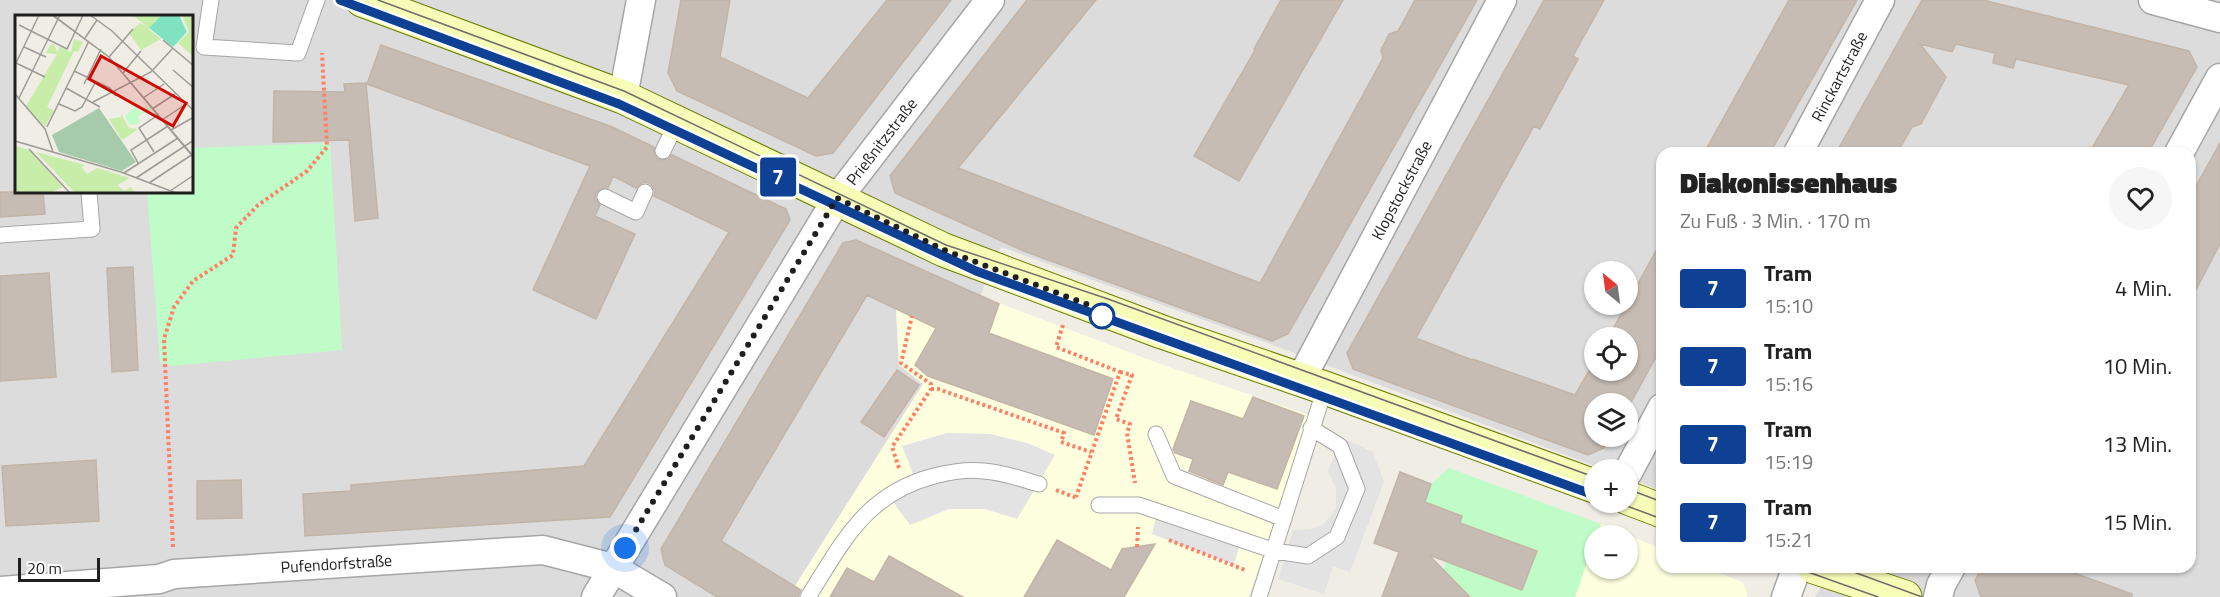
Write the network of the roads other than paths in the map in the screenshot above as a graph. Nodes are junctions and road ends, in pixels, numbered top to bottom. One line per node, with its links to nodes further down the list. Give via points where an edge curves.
1 (211, 0): 2 (lane, via 204,46 298,53)
2 (317, 0)
3 (362, 0): 9 (street)
4 (641, 0): 12 (street)
5 (990, 0): 20 (street, Prießnitzstraße)
6 (1503, 0): 22 (street, Klopstockstraße)
7 (1880, 0): 14 (street, Rinckartstraße)
8 (2152, 0): 10 (street)
9 (408, 8): 12 (street)
10 (2220, 18)
11 (2220, 78): 15 (street)
12 (623, 97): 13 (street)
13 (677, 122): 16 (lane); 20 (street)
14 (1801, 147)
15 (2182, 147)
16 (663, 151)
17 (645, 192): 19 (lane, via 636,212)
18 (88, 194): 21 (lane, via 92,230)
19 (605, 197)
20 (837, 198): 22 (street, via 944,250); 34 (street, Prießnitzstraße)
21 (0, 235)
22 (1313, 383): 24 (lane); 27 (street)
23 (1656, 419): 26 (street)
24 (1311, 428): 32 (lane); 33 (lane, via 1340,446 1358,489 1337,537 1308,556)
25 (1156, 434): 32 (lane, via 1174,476)
26 (1635, 459)
27 (1584, 482)
28 (1039, 484): 42 (lane, via 984,471 950,472 905,486 866,512)
29 (1638, 502): 31 (street)
30 (1099, 506): 33 (lane, via 1139,505)
31 (1656, 509)
32 (1284, 519): 33 (lane)
33 (1275, 551): 43 (lane)
34 (613, 568): 38 (street, Pufendorfstraße, via 543,550); 40 (street, Prießnitzstraße); 41 (street, Pufendorfstraße)
35 (1795, 573): 44 (street)
36 (1832, 573): 45 (street)
37 (1948, 573): 46 (street)
38 (175, 585): 39 (street, Pufendorfstraße, via 159,579)
39 (0, 591)
40 (596, 597)
41 (662, 597)
42 (807, 597)
43 (1259, 597)
44 (1786, 597)
45 (1905, 597)
46 (1938, 597)

